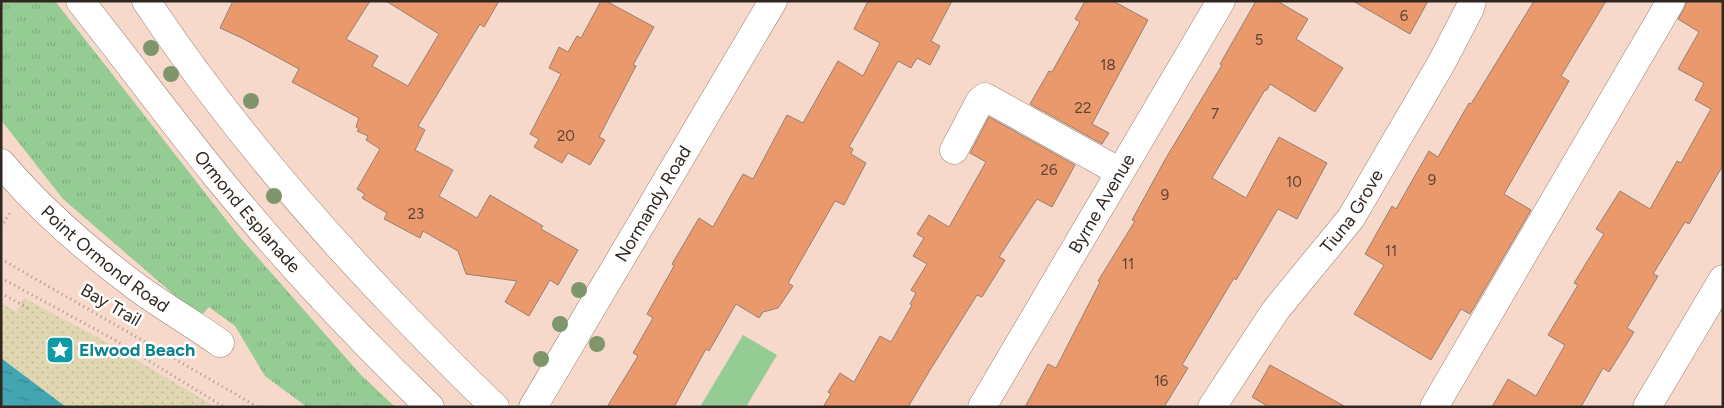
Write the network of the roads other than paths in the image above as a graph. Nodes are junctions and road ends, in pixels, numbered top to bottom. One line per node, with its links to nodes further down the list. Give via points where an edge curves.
1 (80, 1): 12 (street, Ormond Esplanade, via 262,230 318,294)
2 (146, 1): 13 (street, via 186,60 322,228)
3 (773, 1): 14 (street, Normandy Road)
4 (1221, 1): 9 (street, Byrne Avenue)
5 (1472, 1): 16 (street, Tiuna Grove, via 1442,62 1351,218 1275,311)
6 (1671, 1): 17 (street)
7 (954, 150): 9 (street, via 980,100 985,97)
8 (1, 164): 11 (street, Point Ormond Road, via 79,241 135,286)
9 (1120, 172): 15 (street, Byrne Avenue)
10 (1723, 279): 18 (street)
11 (220, 343)
12 (430, 407)
13 (495, 407)
14 (533, 407)
15 (982, 407)
16 (1212, 407)
17 (1434, 407)
18 (1647, 407)

